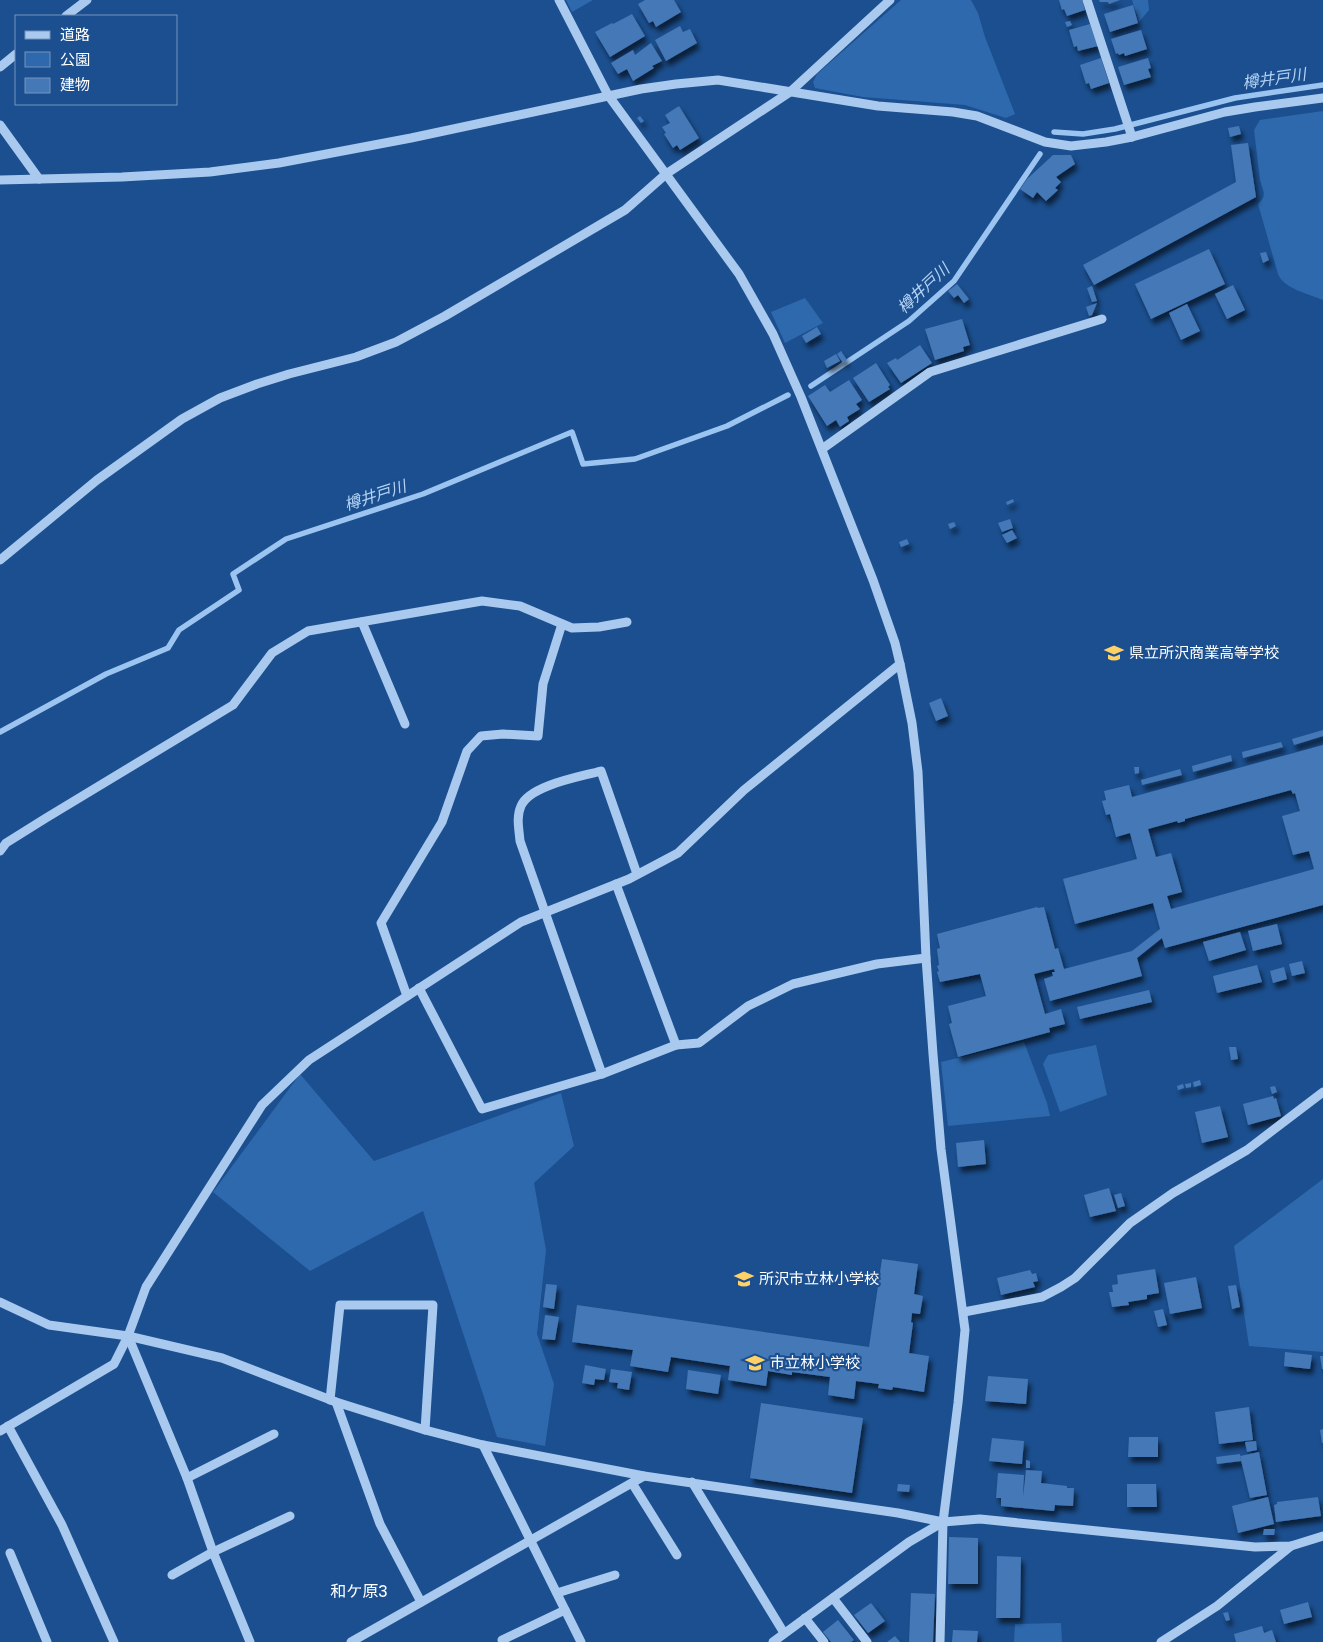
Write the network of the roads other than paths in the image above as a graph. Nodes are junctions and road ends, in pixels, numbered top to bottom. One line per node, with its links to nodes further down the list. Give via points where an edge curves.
1 (87, 0): 5 (street)
2 (559, 0): 9 (street)
3 (890, 0): 8 (street)
4 (1087, 0): 12 (street)
5 (67, 15)
6 (15, 55): 7 (street)
7 (0, 67)
8 (790, 92): 9 (street, via 718,80); 12 (street, via 878,106 977,116 1045,142 1071,146); 13 (street)
9 (608, 95): 13 (street); 14 (street, via 279,163 210,172)
10 (1323, 98): 12 (street, via 1225,112)
11 (0, 125): 14 (street)
12 (1132, 137)
13 (666, 174): 17 (street, via 739,274 768,326); 18 (street, via 625,210 396,342 356,357 240,390 182,419 97,480)
14 (39, 179): 15 (street)
15 (0, 180)
16 (1102, 319): 17 (street, via 930,372)
17 (822, 449): 22 (street, via 873,580)
18 (0, 560)
19 (362, 622): 21 (street, via 482,601 520,606); 23 (street); 24 (street, via 308,631 272,653 233,705 6,843)
20 (627, 622): 21 (street, via 572,628)
21 (562, 624): 30 (street, via 543,684 538,736 481,736 467,751 442,822 381,923)
22 (900, 664): 25 (street, via 744,790 678,853); 28 (street, via 918,772)
23 (406, 724)
24 (0, 851)
25 (637, 874): 26 (street); 27 (street, via 601,770 541,789 526,797 517,820 520,841)
26 (616, 884): 27 (street); 31 (street)
27 (546, 912): 29 (street, via 521,922); 32 (street)
28 (926, 958): 31 (street, via 877,964 794,984 748,1006 699,1043); 35 (street, via 941,1149)
29 (419, 988): 30 (street); 32 (street, via 482,1109)
30 (406, 996): 36 (street, via 309,1060 262,1104 146,1287)
31 (676, 1046): 32 (street)
32 (602, 1074)
33 (1323, 1092): 35 (street, via 1247,1150 1173,1193 1130,1223 1075,1278 1042,1297)
34 (0, 1302): 36 (street, via 49,1325)
35 (964, 1312): 47 (street, via 959,1394)
36 (128, 1336): 37 (street, via 222,1358); 38 (street, via 114,1364); 43 (street)
37 (333, 1401): 39 (street); 39 (street, via 340,1305 433,1305); 58 (street, via 380,1524)
38 (4, 1428): 64 (street, via 62,1524)
39 (425, 1430): 41 (street)
40 (274, 1434): 43 (street)
41 (482, 1445): 42 (street); 49 (street)
42 (644, 1476): 44 (street); 45 (street)
43 (187, 1478): 51 (street)
44 (692, 1482): 47 (street); 61 (street)
45 (632, 1483): 49 (street); 53 (street)
46 (290, 1516): 51 (street)
47 (943, 1522): 50 (street, via 980,1519 1255,1547); 57 (street, via 908,1542); 71 (street)
48 (1323, 1536): 50 (street)
49 (530, 1540): 56 (street); 58 (street)
50 (1290, 1546): 72 (street, via 1217,1606)
51 (213, 1552): 54 (street); 65 (street)
52 (10, 1553): 63 (street)
53 (678, 1555)
54 (172, 1575)
55 (615, 1575): 56 (street)
56 (557, 1593): 59 (street)
57 (832, 1598): 60 (street); 70 (street)
58 (421, 1602): 66 (street)
59 (565, 1610): 62 (street); 67 (street)
60 (805, 1618): 61 (street); 69 (street)
61 (784, 1633): 68 (street)
62 (502, 1640)
63 (47, 1642)
64 (114, 1642)
65 (250, 1642)
66 (351, 1642)
67 (581, 1642)
68 (773, 1642)
69 (824, 1642)
70 (867, 1642)
71 (940, 1642)
72 (1161, 1642)

